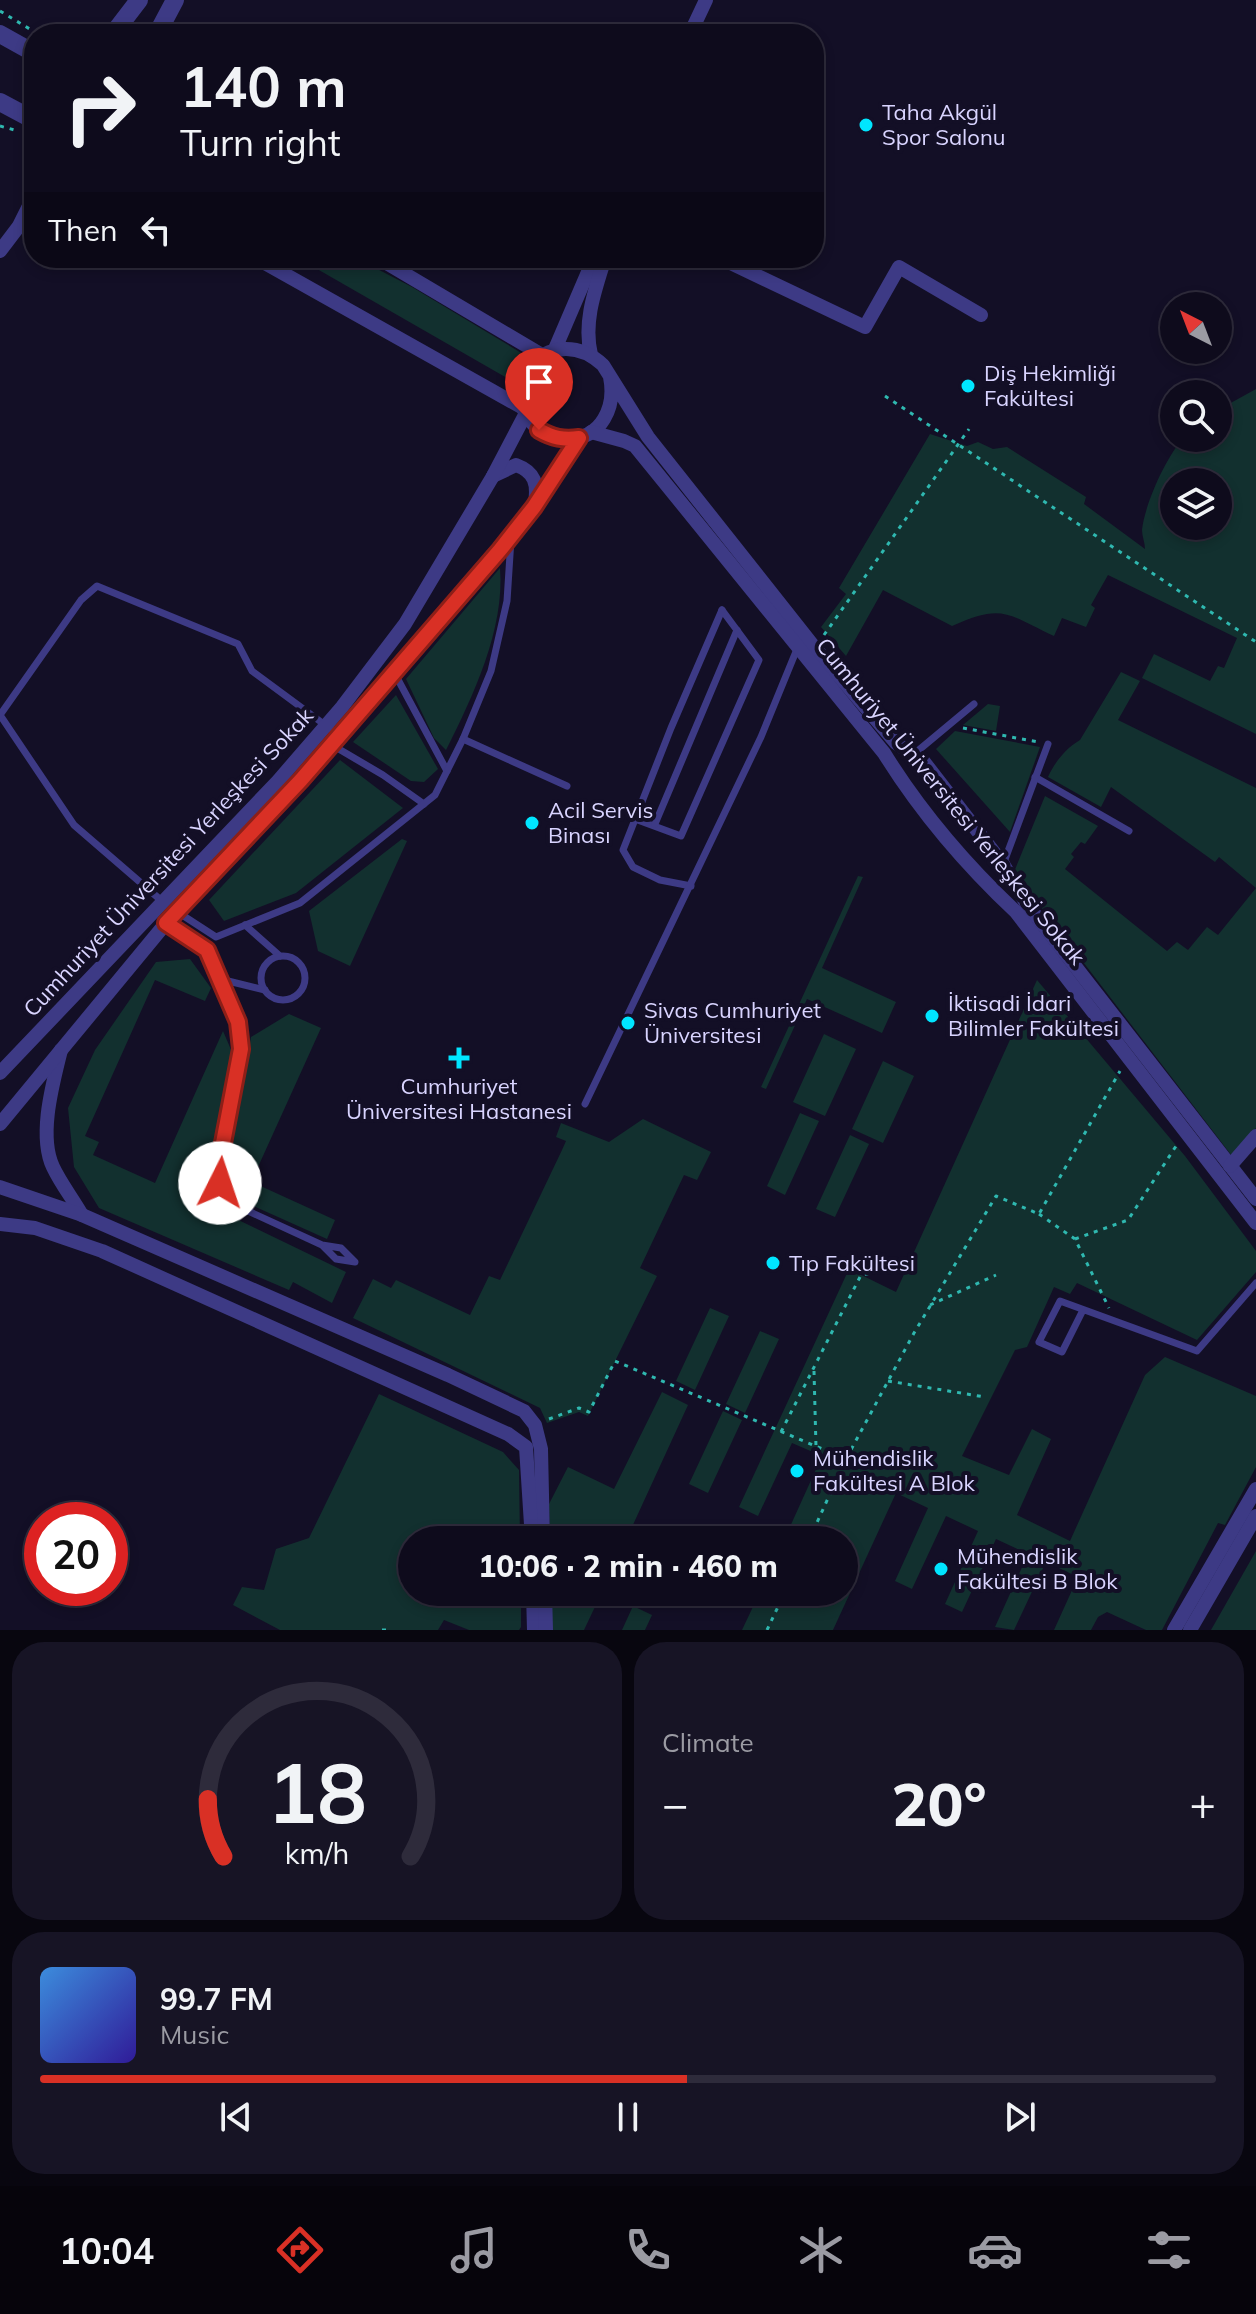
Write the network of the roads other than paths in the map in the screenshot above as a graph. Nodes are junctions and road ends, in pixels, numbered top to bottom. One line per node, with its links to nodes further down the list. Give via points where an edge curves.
1 (139, 0): 4 (street)
2 (175, 0): 5 (street)
3 (706, 0): 6 (street)
4 (121, 24)
5 (162, 24)
6 (695, 24)
7 (0, 34): 8 (street)
8 (24, 47)
9 (0, 102): 10 (street)
10 (24, 121)
11 (24, 216): 13 (street)
12 (24, 222): 13 (street)
13 (19, 226): 14 (street)
14 (0, 251)
15 (274, 268): 24 (street)
16 (396, 268): 21 (street)
17 (589, 268): 21 (street, Cumhuriyet Üniversitesi Yerleşkesi Sokak)
18 (602, 268): 22 (street, via 589,314)
19 (741, 268): 20 (street, via 865,327 899,267)
20 (981, 315)
21 (548, 352): 22 (street, via 569,348); 24 (street, Cumhuriyet Üniversitesi Yerleşkesi Sokak, via 523,378)
22 (591, 355): 23 (street, Cumhuriyet Üniversitesi Yerleşkesi Sokak)
23 (610, 377): 25 (street, Cumhuriyet Üniversitesi Yerleşkesi Sokak, via 610,408 603,422); 37 (street, Cumhuriyet Üniversitesi Yerleşkesi Sokak, via 648,437 815,648 896,743)
24 (524, 410): 25 (street, Cumhuriyet Üniversitesi Yerleşkesi Sokak, via 551,437); 26 (street, Cumhuriyet Üniversitesi Yerleşkesi Sokak)
25 (585, 435): 27 (street, Cumhuriyet Üniversitesi Yerleşkesi Sokak); 30 (street, Cumhuriyet Üniversitesi Yerleşkesi Sokak, via 635,446)
26 (493, 476): 27 (street, via 516,465 526,469 537,488); 33 (street, Cumhuriyet Üniversitesi Yerleşkesi Sokak, via 405,624)
27 (534, 507): 28 (street, Cumhuriyet Üniversitesi Yerleşkesi Sokak)
28 (511, 536): 31 (street, Cumhuriyet Üniversitesi Yerleşkesi Sokak); 34 (lane, via 507,601 491,671)
29 (737, 630): 42 (lane, via 722,610); 43 (lane); 43 (lane, via 759,660 681,836)
30 (798, 648): 46 (lane); 62 (street, Cumhuriyet Üniversitesi Yerleşkesi Sokak, via 884,753 904,786 1016,912)
31 (393, 672): 35 (street, Cumhuriyet Üniversitesi Yerleşkesi Sokak); 38 (lane)
32 (974, 704): 37 (lane)
33 (325, 727): 35 (lane); 47 (street, Cumhuriyet Üniversitesi Yerleşkesi Sokak); 47 (lane, via 252,671 238,644 97,586 81,600 0,715 74,825)
34 (463, 739): 38 (lane); 40 (lane)
35 (336, 740): 41 (lane); 48 (street, Cumhuriyet Üniversitesi Yerleşkesi Sokak)
36 (1048, 744): 39 (lane)
37 (914, 754): 45 (street, Cumhuriyet Üniversitesi Yerleşkesi Sokak)
38 (447, 771): 41 (lane)
39 (1035, 777): 44 (lane); 45 (lane)
40 (567, 786)
41 (424, 804): 49 (lane, via 300,903)
42 (635, 819): 43 (lane); 46 (lane, via 623,850 633,867)
43 (655, 824)
44 (1129, 831)
45 (1003, 864): 58 (street, Cumhuriyet Üniversitesi Yerleşkesi Sokak, via 1026,903)
46 (691, 886): 55 (lane)
47 (163, 902): 54 (street, Cumhuriyet Üniversitesi Yerleşkesi Sokak)
48 (171, 917): 49 (lane, via 216,937); 51 (lane, via 207,950); 53 (street, Cumhuriyet Üniversitesi Yerleşkesi Sokak)
49 (245, 925): 50 (lane)
50 (280, 956): 52 (lane, via 265,965); 52 (lane, via 293,957 302,966 302,990 280,1000)
51 (220, 979): 52 (lane); 64 (lane, via 238,1022 241,1049 218,1169 220,1183 235,1205)
52 (265, 990)
53 (62, 1046): 56 (street, Cumhuriyet Üniversitesi Yerleşkesi Sokak); 61 (street, Cumhuriyet Üniversitesi Yerleşkesi Sokak, via 47,1134 51,1164)
54 (0, 1073)
55 (585, 1104)
56 (0, 1124)
57 (1256, 1136): 58 (street)
58 (1230, 1166): 60 (street, Cumhuriyet Üniversitesi Yerleşkesi Sokak)
59 (0, 1187): 61 (street)
60 (1256, 1199)
61 (82, 1215): 70 (street, via 524,1411 535,1425 541,1449)
62 (1256, 1223)
63 (0, 1224): 69 (street, via 35,1228 102,1251 508,1434 526,1447)
64 (322, 1245)
65 (1256, 1283): 66 (lane, via 1197,1351)
66 (1083, 1310): 66 (lane, via 1060,1301 1039,1342 1062,1352)
67 (1256, 1489): 75 (street)
68 (1256, 1516): 76 (street)
69 (531, 1526)
70 (543, 1526)
71 (533, 1606): 73 (street)
72 (545, 1606): 74 (street)
73 (534, 1630)
74 (546, 1630)
75 (1174, 1630)
76 (1190, 1630)

